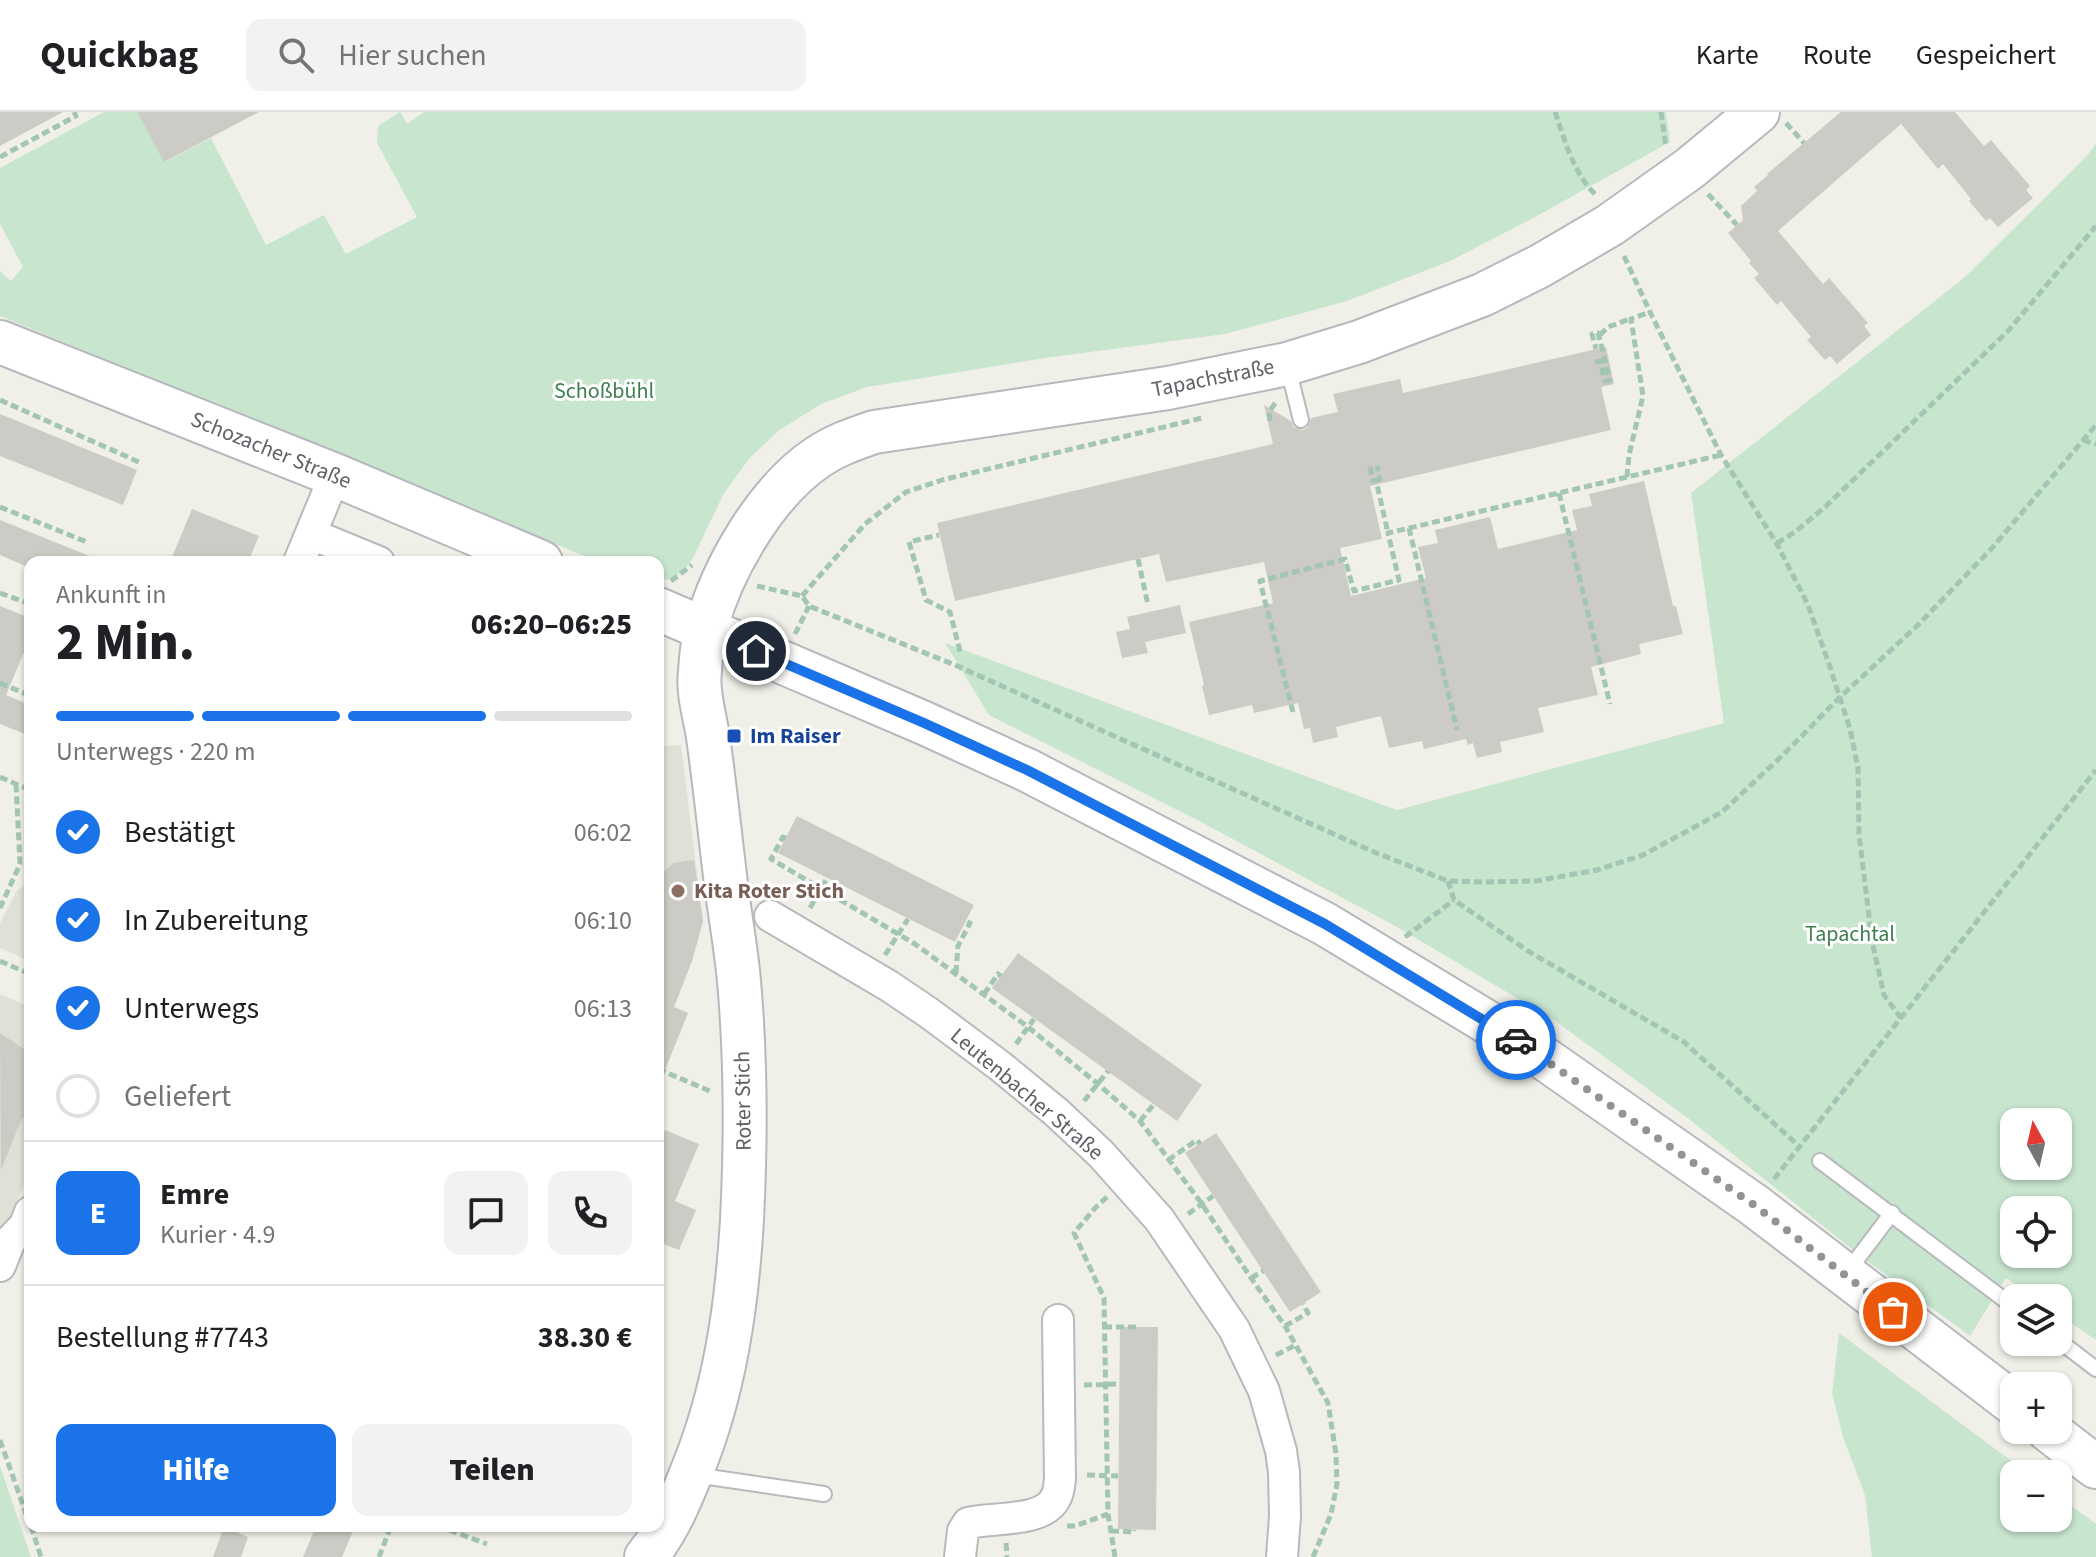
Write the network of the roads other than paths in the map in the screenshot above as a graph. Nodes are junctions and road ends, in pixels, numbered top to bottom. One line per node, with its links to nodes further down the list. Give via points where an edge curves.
1 (1758, 112): 3 (main road, Tapachstraße, via 1604,210 1540,266)
2 (0, 342): 5 (main road, Schozacher Straße)
3 (1276, 382): 4 (lane); 10 (main road, Tapachstraße, via 1168,388 874,432 837,445 792,479 757,522 725,577)
4 (1301, 420)
5 (335, 475): 6 (street); 8 (main road, Schozacher Straße)
6 (305, 548): 7 (street)
7 (347, 556)
8 (527, 556)
9 (664, 612): 10 (main road)
10 (705, 629): 16 (main road, via 1027,770 1325,924 1525,1045); 24 (main road, Roter Stich, via 699,683 739,980 745,1135 731,1331 716,1403)
11 (783, 924): 30 (street, Leutenbacher Straße, via 944,1024 1067,1122 1159,1219 1234,1329 1264,1391 1284,1472)
12 (1820, 1161): 13 (lane)
13 (1892, 1213): 16 (lane); 17 (lane)
14 (24, 1227): 15 (street, via 10,1241)
15 (0, 1266)
16 (1845, 1275): 21 (main road)
17 (2000, 1296)
18 (1058, 1320): 29 (street, via 1056,1500 1026,1517 968,1523)
19 (2072, 1351): 20 (lane)
20 (2096, 1369)
21 (2000, 1393)
22 (2066, 1444): 23 (main road)
23 (2096, 1467)
24 (690, 1475): 25 (lane); 26 (main road, Roter Stich)
25 (824, 1494)
26 (664, 1528)
27 (662, 1532): 28 (main road, Roter Stich)
28 (646, 1557)
29 (960, 1557)
30 (1282, 1557)

